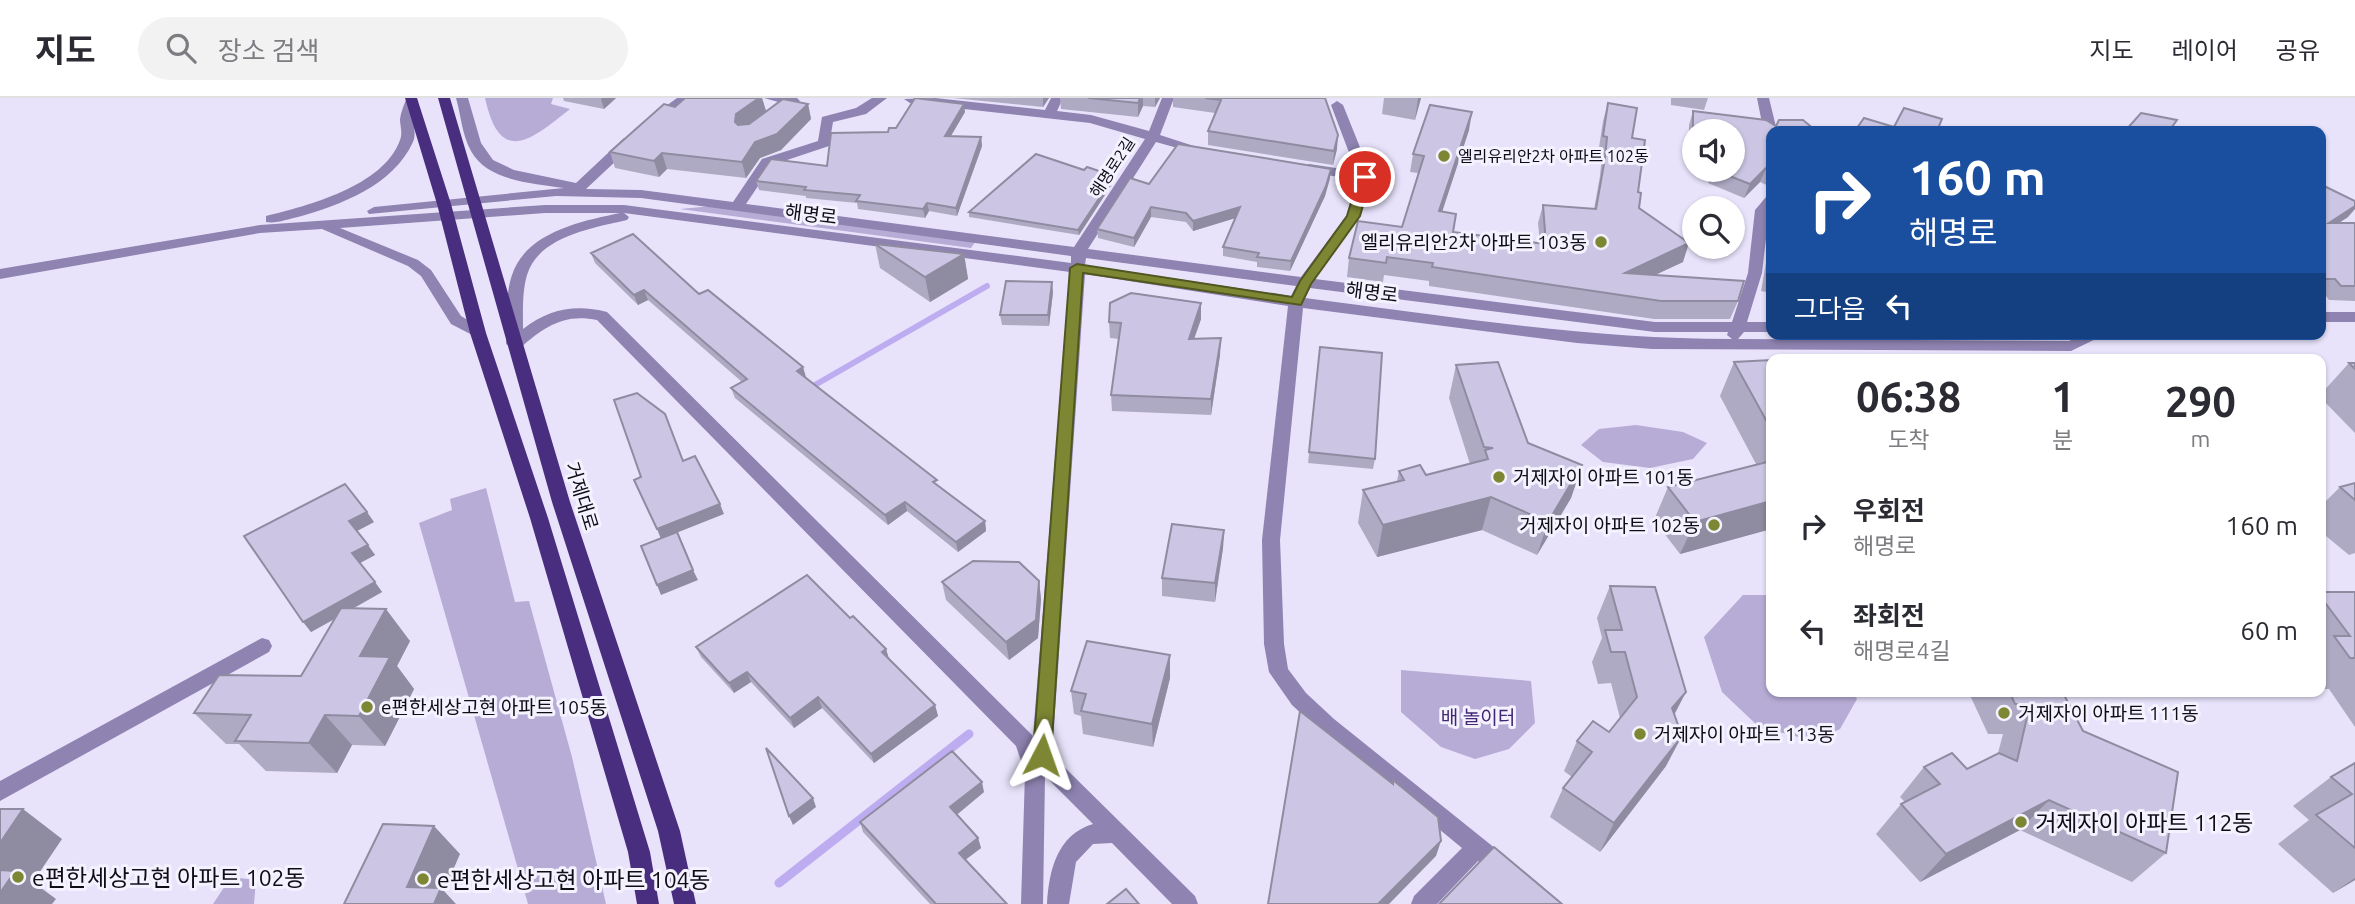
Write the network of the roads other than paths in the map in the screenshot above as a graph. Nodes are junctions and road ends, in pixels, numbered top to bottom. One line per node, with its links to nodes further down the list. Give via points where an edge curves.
1 (444, 98): 23 (main road, 거제대로)
2 (463, 98): 19 (street, via 476,146 489,165)
3 (685, 98): 19 (street)
4 (770, 98): 13 (street, via 794,101)
5 (881, 98): 21 (street, via 861,111 827,120 824,143 767,162)
6 (1057, 98): 12 (street)
7 (1168, 98): 15 (street, 해명로2길)
8 (1763, 98): 14 (street)
9 (412, 99): 24 (main road); 26 (street, via 407,116 410,135 387,166 336,200)
10 (910, 99): 12 (street)
11 (1337, 105): 18 (street)
12 (1049, 114): 15 (street, via 1091,119)
13 (766, 122)
14 (1772, 126)
15 (1153, 137): 16 (street); 28 (street, 해명로2길)
16 (1218, 153)
17 (1298, 166): 18 (street)
18 (1365, 177): 31 (street, via 1353,216)
19 (580, 187): 20 (street)
20 (615, 193): 21 (street, 해명로); 23 (street, 해명로, via 556,192)
21 (737, 206): 28 (street, 해명로)
22 (1766, 206): 35 (street, via 1755,272)
23 (474, 209): 24 (street); 25 (street, 해명로, via 624,209); 39 (main road, 거제대로)
24 (446, 211): 26 (street); 27 (street); 37 (main road)
25 (660, 214): 28 (street, 해명로); 39 (street, via 593,223 559,235 534,252 519,273)
26 (271, 219): 29 (street)
27 (315, 226): 30 (street, via 260,229); 37 (street, via 413,263 426,273 456,320)
28 (1078, 260): 31 (street, 해명로); 32 (street, 해명로); 43 (street)
29 (0, 265)
30 (0, 275)
31 (1304, 284): 32 (street); 35 (street, 해명로, via 1655,327)
32 (1296, 302): 40 (street, 해명로, via 1577,338); 46 (street, via 1271,540 1273,644 1279,672 1299,699 1328,725)
33 (2326, 317): 34 (street)
34 (2355, 317)
35 (1738, 327): 36 (street, 해명로); 40 (street)
36 (1766, 327)
37 (478, 333): 48 (main road, via 639,852)
38 (2084, 340): 40 (street, 해명로, via 2071,346)
39 (514, 344): 42 (street, via 559,314 581,310 602,316); 49 (main road, 거제대로, via 669,831)
40 (1732, 345)
41 (262, 646): 44 (street)
42 (1024, 737): 43 (street); 50 (street, via 1035,773)
43 (1042, 755): 45 (street)
44 (0, 792)
45 (1120, 834): 51 (street, via 1085,837 1059,877); 52 (street)
46 (1477, 847): 47 (street); 53 (street)
47 (1517, 880)
48 (648, 904)
49 (685, 904)
50 (1032, 904)
51 (1058, 904)
52 (1187, 904)
53 (1422, 904)

